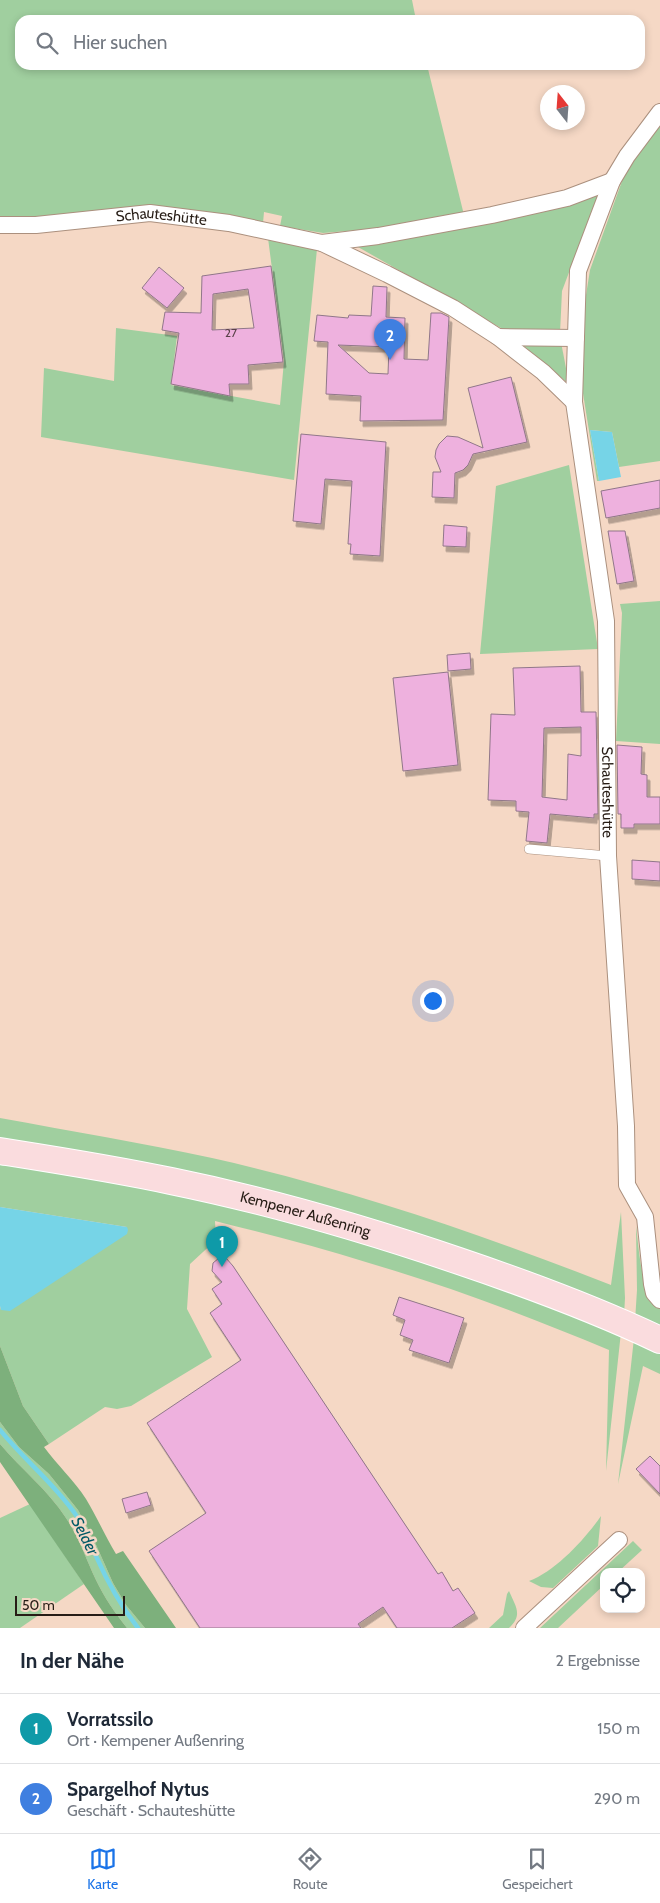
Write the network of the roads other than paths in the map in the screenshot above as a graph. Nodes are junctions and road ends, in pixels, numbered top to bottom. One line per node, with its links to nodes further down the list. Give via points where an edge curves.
1 (660, 112): 2 (street, Schauteshütte)
2 (612, 182): 4 (street, Schauteshütte, via 566,198 492,215); 6 (street, Schauteshütte, via 578,271)
3 (0, 225): 4 (street, Schauteshütte, via 36,225 150,213 229,223)
4 (322, 244): 5 (street, Schauteshütte, via 453,308)
5 (498, 337): 6 (street); 7 (street, Schauteshütte, via 543,372)
6 (576, 338): 7 (street, Schauteshütte)
7 (574, 402): 9 (street, Schauteshütte, via 606,621)
8 (529, 849): 9 (lane)
9 (608, 856): 11 (street, Schauteshütte, via 627,1185 645,1217 652,1284)
10 (0, 1151): 12 (main road, Kempener Außenring, via 173,1181 332,1220 503,1276)
11 (660, 1300)
12 (657, 1338)
13 (619, 1540): 14 (street)
14 (524, 1628)

